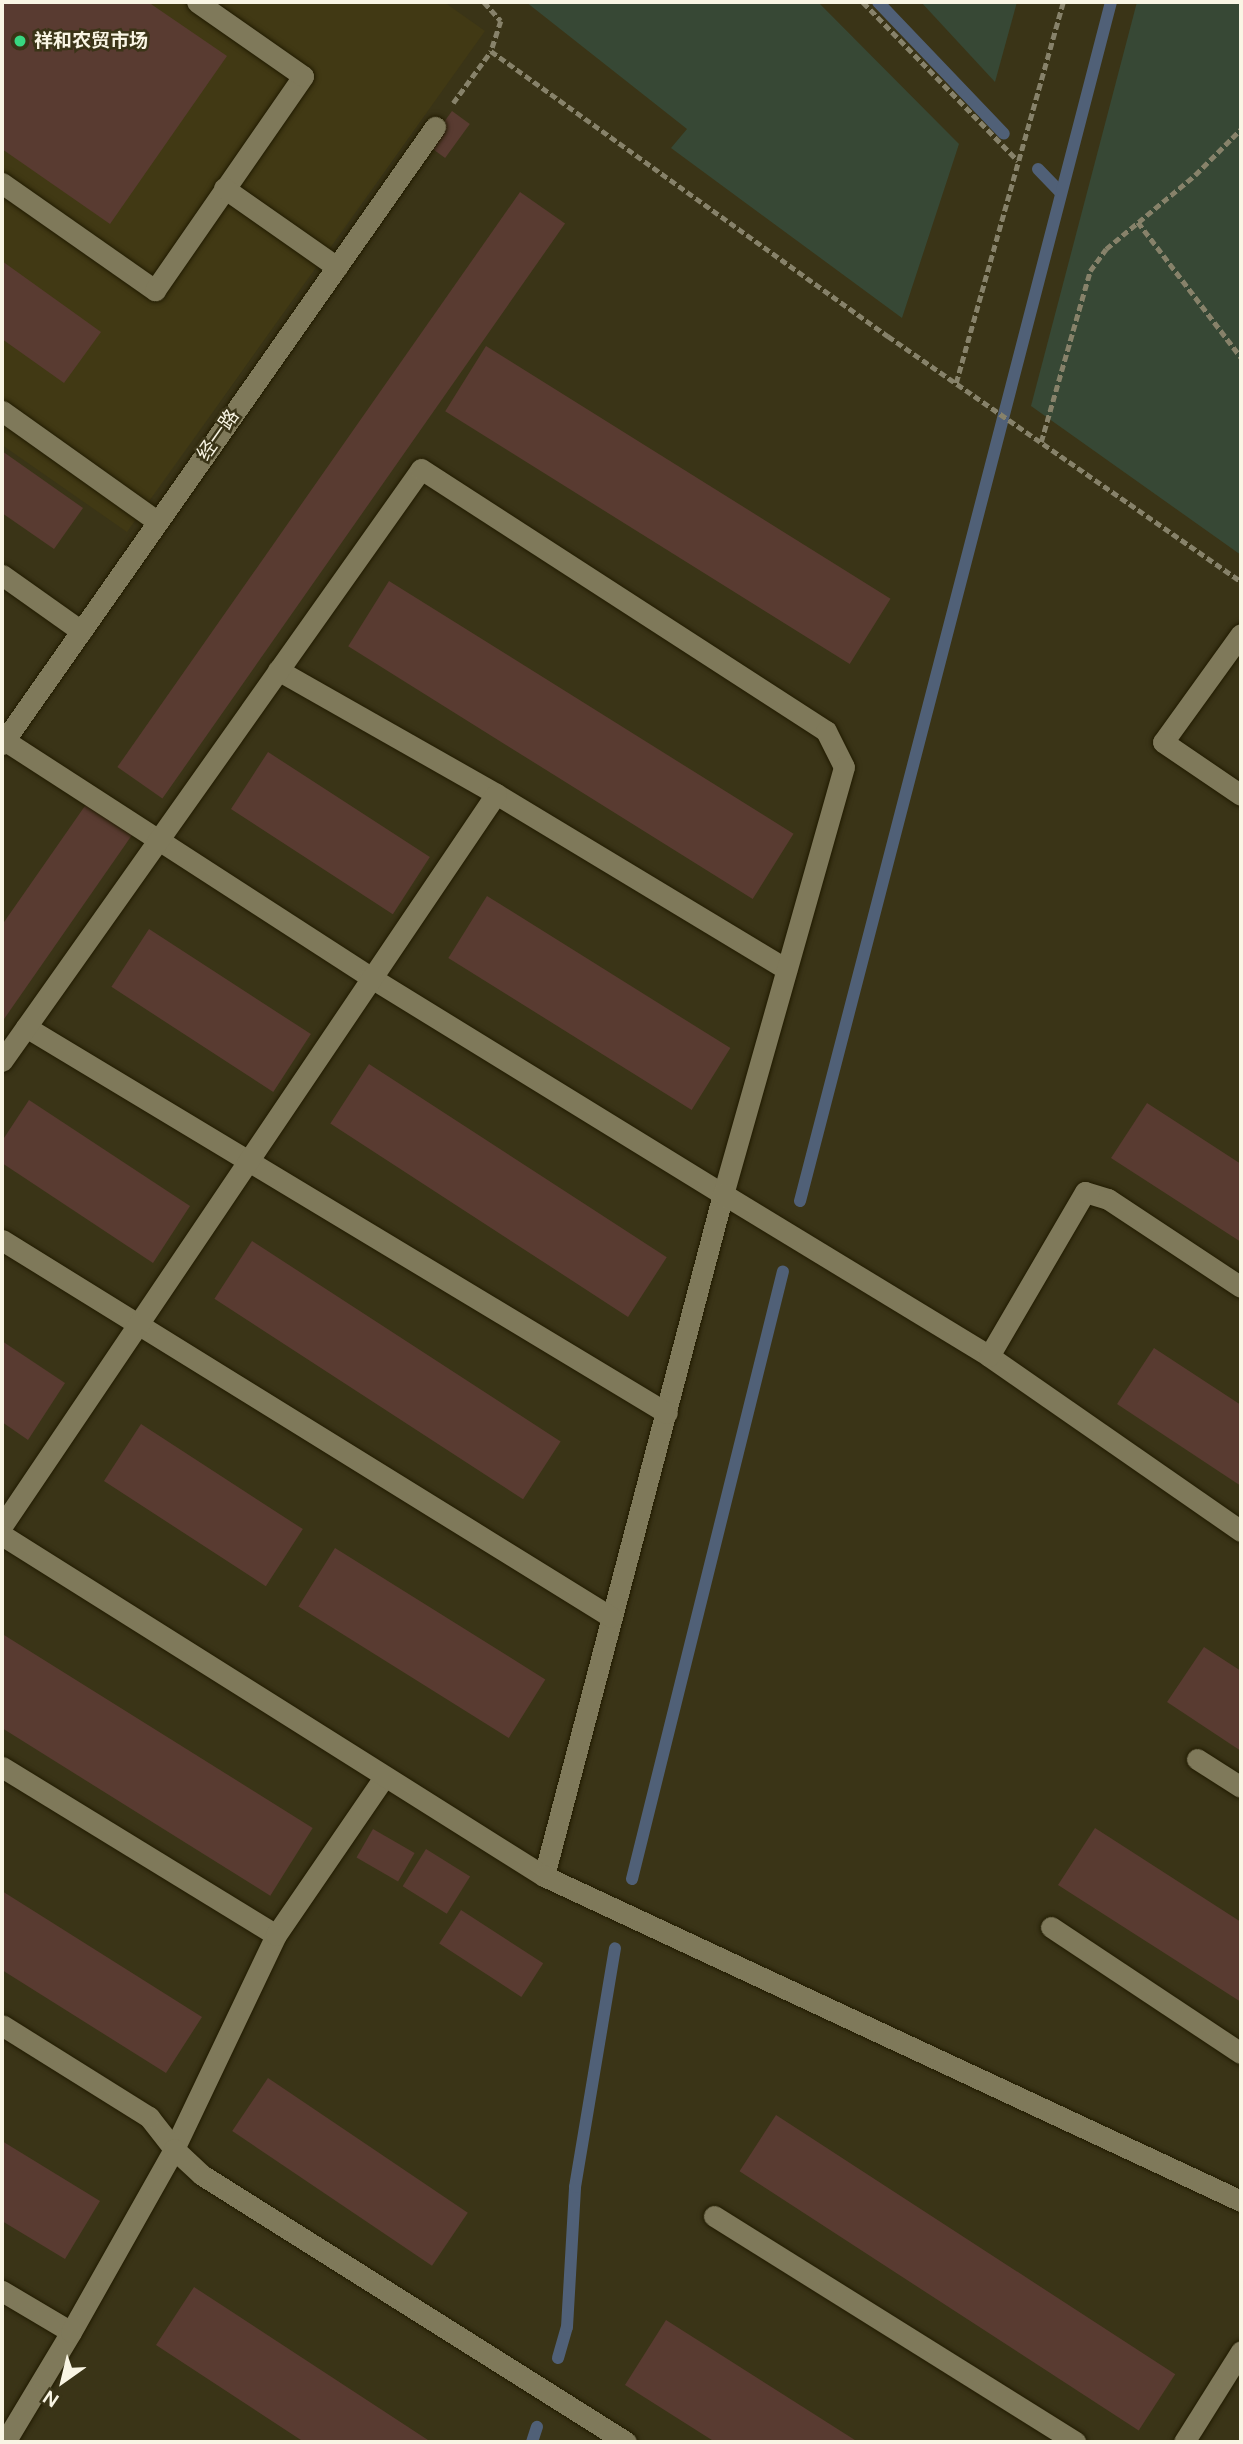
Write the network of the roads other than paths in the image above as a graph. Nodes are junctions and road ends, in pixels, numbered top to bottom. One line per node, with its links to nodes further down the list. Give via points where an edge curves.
1 (197, 2): 4 (street, via 303,76)
2 (435, 127): 5 (street, 经一路)
3 (2, 183): 4 (street, via 155,290)
4 (224, 188): 5 (street)
5 (337, 267): 7 (street, 经一路)
6 (2, 411): 7 (street)
7 (158, 522): 9 (street, 经一路)
8 (5, 585): 9 (street)
9 (81, 631): 12 (street, 经一路)
10 (1241, 634): 14 (street, via 1163,742)
11 (278, 670): 13 (street); 15 (street); 16 (street, via 421,469 826,731 844,766)
12 (3, 742): 15 (street)
13 (496, 794): 16 (street); 17 (street)
14 (1241, 795)
15 (158, 839): 17 (street); 18 (street)
16 (786, 969): 21 (street)
17 (370, 977): 20 (street); 21 (street)
18 (26, 1027): 19 (street); 20 (street)
19 (2, 1061)
20 (246, 1162): 24 (street); 26 (street)
21 (723, 1194): 25 (street); 26 (street)
22 (2, 1240): 24 (street)
23 (1241, 1287): 25 (street, via 1108,1199 1084,1192)
24 (137, 1325): 27 (street); 30 (street)
25 (989, 1356): 28 (street)
26 (667, 1413): 30 (street)
27 (2, 1526)
28 (1241, 1531)
29 (2, 1535): 33 (street)
30 (611, 1617): 35 (street)
31 (1197, 1759): 34 (street)
32 (2, 1767): 37 (street)
33 (383, 1776): 35 (street); 37 (street)
34 (1241, 1787)
35 (544, 1876): 41 (street)
36 (1051, 1927): 39 (street)
37 (276, 1935): 40 (street)
38 (2, 2025): 40 (street, via 149,2117)
39 (1241, 2053)
40 (174, 2149): 44 (street); 47 (street, via 202,2175)
41 (1241, 2201)
42 (714, 2216): 48 (street)
43 (2, 2291): 44 (street)
44 (71, 2332): 46 (street)
45 (1241, 2351): 49 (street)
46 (5, 2442)
47 (626, 2442)
48 (1075, 2442)
49 (1184, 2442)

